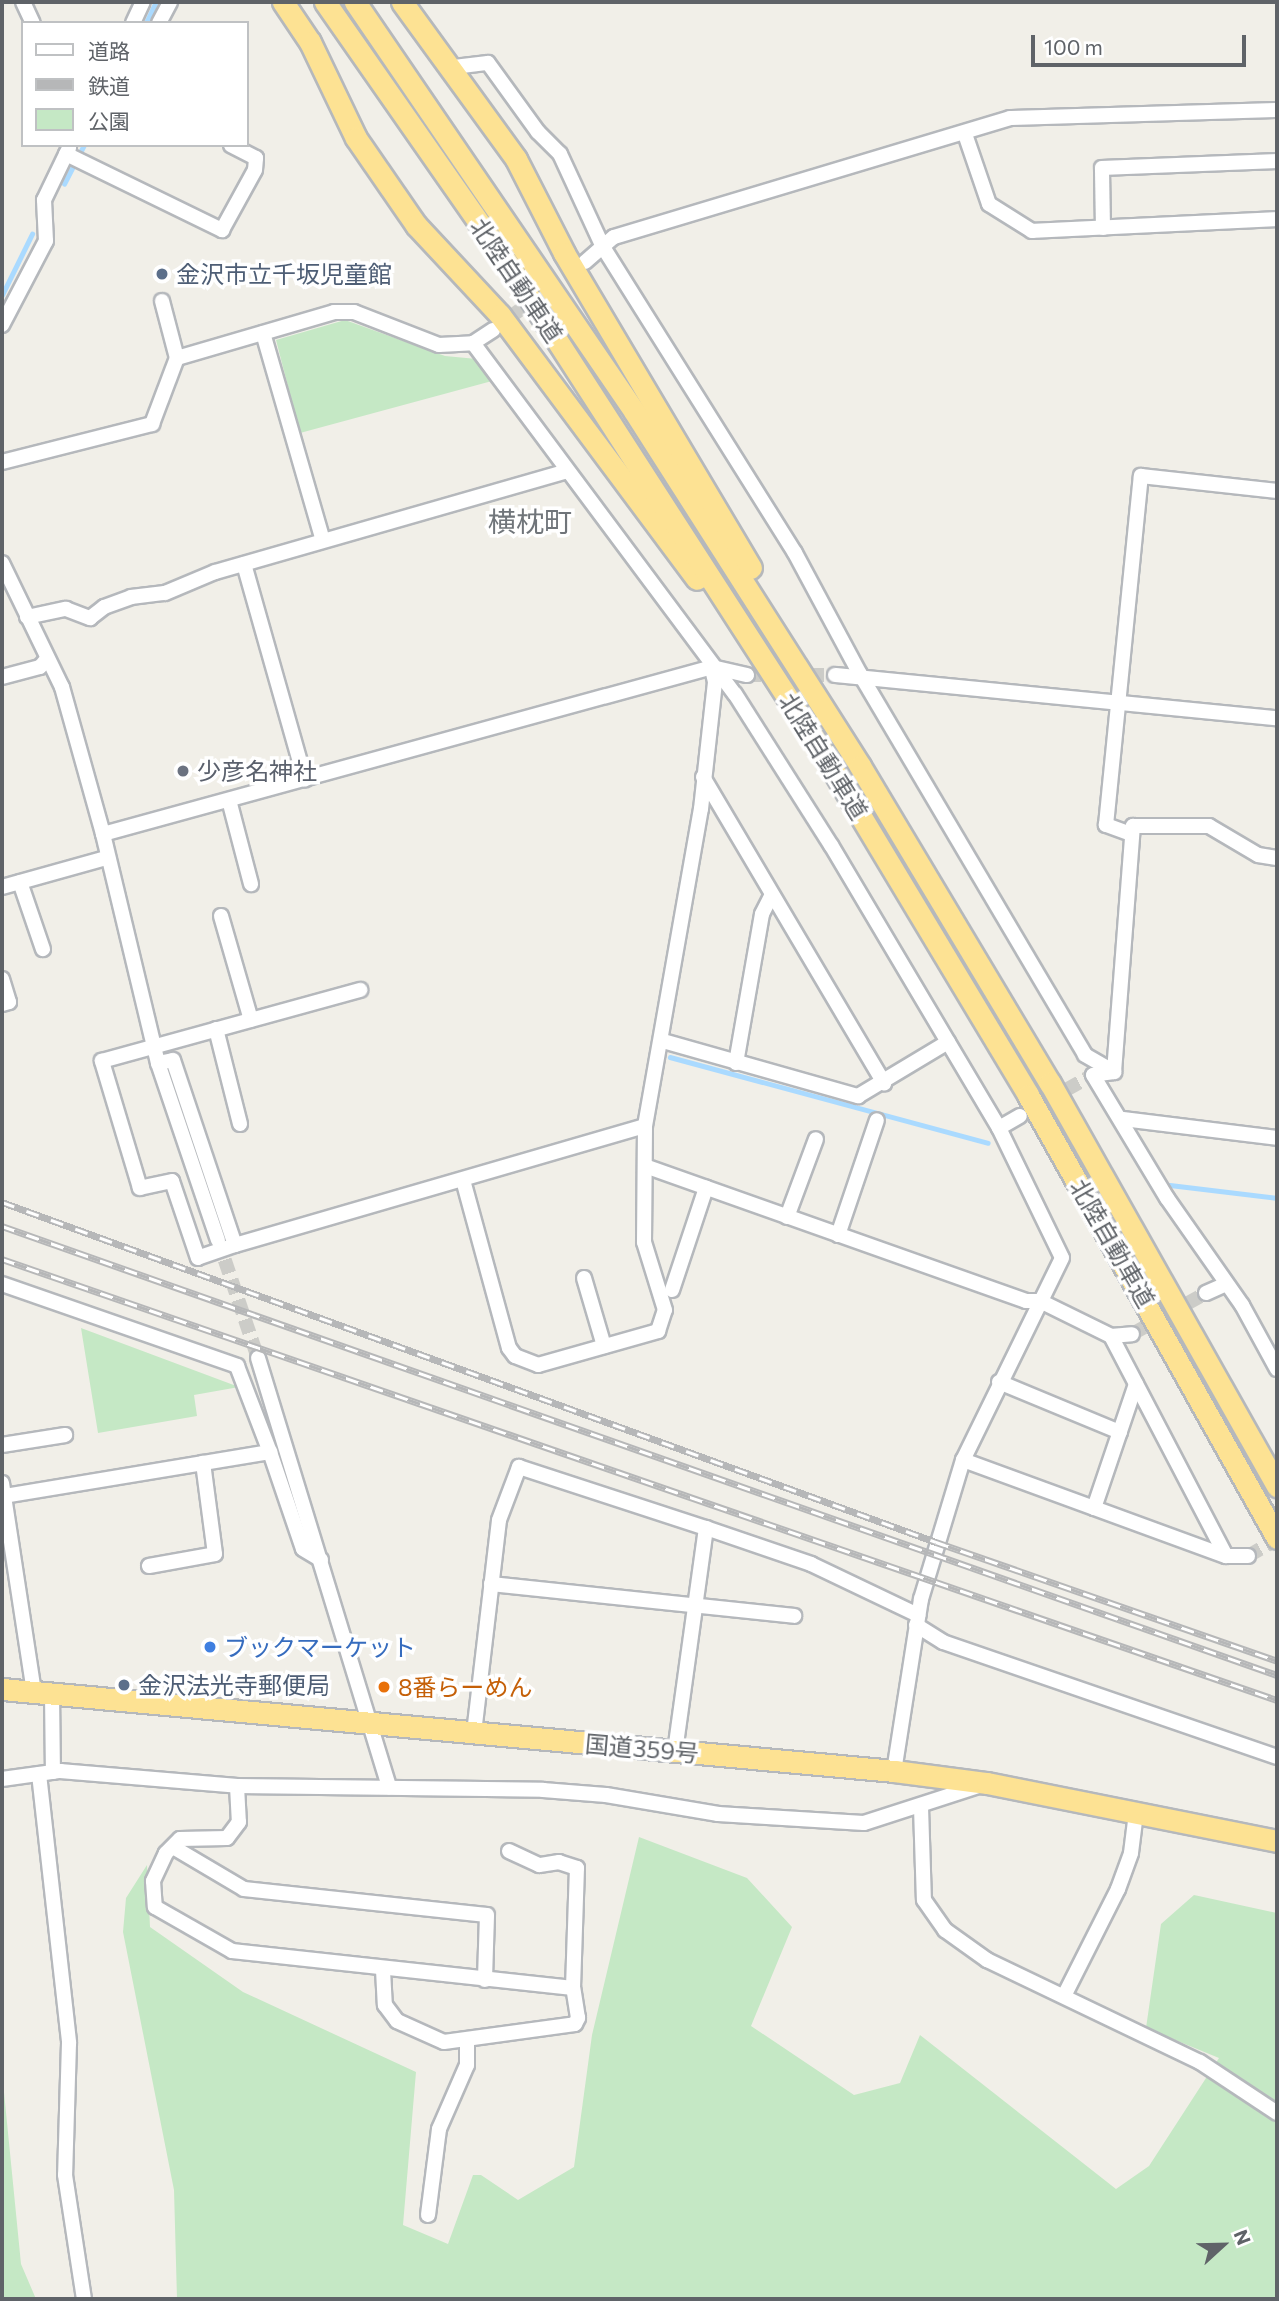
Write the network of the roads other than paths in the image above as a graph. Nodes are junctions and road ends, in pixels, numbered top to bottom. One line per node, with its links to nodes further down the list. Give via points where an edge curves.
1 (23, 2): 9 (street)
2 (143, 2): 10 (street)
3 (170, 2): 11 (street)
4 (283, 2): 43 (highway, via 310,43 356,138 416,225 500,315)
5 (325, 2): 43 (highway, 北陸自動車道, via 516,278)
6 (355, 2): 53 (highway, 北陸自動車道, via 634,411)
7 (402, 2): 12 (highway)
8 (421, 2): 12 (highway)
9 (32, 21)
10 (133, 21)
11 (160, 21)
12 (454, 67): 20 (street, via 488,63 538,132 560,154); 53 (highway, via 516,159 564,253 677,439)
13 (1277, 110): 14 (street, via 1010,118)
14 (965, 134): 19 (street, via 989,204 1032,231); 20 (street, via 614,237)
15 (235, 147): 16 (street, via 256,158 255,170 222,230)
16 (73, 154): 23 (street, via 44,200 46,241)
17 (1277, 161): 19 (street, via 1102,168)
18 (1277, 219): 19 (street)
19 (1104, 228)
20 (603, 247): 21 (street); 37 (street, via 795,553)
21 (585, 262)
22 (162, 301): 27 (street)
23 (2, 326)
24 (493, 330): 26 (street)
25 (263, 333): 26 (street, via 334,312 354,312 439,345); 27 (street); 31 (street)
26 (473, 343): 29 (street)
27 (177, 358): 28 (street, via 152,424)
28 (2, 462)
29 (567, 471): 31 (street); 36 (street)
30 (1277, 491): 41 (street, via 1141,476)
31 (323, 541): 33 (street)
32 (2, 563): 34 (street)
33 (244, 564): 34 (street, via 165,593 131,597 90,618 66,608); 45 (street)
34 (27, 617): 35 (street)
35 (46, 660): 40 (street, via 40,667); 47 (street, via 62,687)
36 (712, 667): 38 (street); 44 (street, via 715,682); 45 (street); 64 (street, via 735,694 824,834)
37 (860, 674): 39 (street); 41 (street); 68 (street, via 1086,1055)
38 (747, 675)
39 (835, 675)
40 (2, 677)
41 (1118, 701): 42 (street); 48 (street, via 1105,825)
42 (1277, 718)
43 (818, 745): 108 (highway, 北陸自動車道, via 1028,1094)
44 (703, 776): 55 (street); 63 (street)
45 (305, 780): 46 (street)
46 (229, 800): 47 (street); 52 (street)
47 (103, 834): 49 (street)
48 (1131, 834): 50 (street, via 1133,827 1209,826 1258,855); 68 (street)
49 (106, 858): 51 (street); 65 (street)
50 (1277, 858)
51 (20, 882): 54 (street); 57 (street)
52 (251, 884)
53 (932, 884): 104 (highway, 北陸自動車道)
54 (2, 887)
55 (771, 895): 67 (street, via 762,914); 69 (street)
56 (221, 916): 61 (street)
57 (43, 949)
58 (2, 979): 60 (street, via 9,1002)
59 (360, 990): 61 (street)
60 (2, 1004)
61 (251, 1020): 62 (street)
62 (216, 1029): 65 (street); 73 (street)
63 (663, 1041): 67 (street); 74 (street)
64 (948, 1042): 69 (street); 75 (street)
65 (153, 1046): 66 (street); 84 (street, via 102,1061 140,1188 172,1181 198,1258)
66 (158, 1063): 83 (street); 84 (street, via 173,1060)
67 (736, 1063): 69 (street, via 858,1096)
68 (1114, 1072): 71 (street, via 1093,1075)
69 (884, 1083)
70 (1020, 1116): 75 (street)
71 (1123, 1119): 76 (street); 87 (street)
72 (877, 1120): 82 (street)
73 (240, 1124)
74 (645, 1126): 78 (street); 79 (street)
75 (999, 1128): 90 (street, via 1062,1258)
76 (1277, 1138)
77 (816, 1139): 81 (street)
78 (645, 1166): 80 (street); 93 (street, via 644,1242 665,1310 658,1331)
79 (463, 1180): 84 (street); 93 (street, via 515,1356 538,1365)
80 (706, 1188): 81 (street); 88 (street)
81 (787, 1217): 82 (street)
82 (838, 1235): 90 (street, via 1026,1301)
83 (218, 1240)
84 (235, 1245)
85 (584, 1278): 93 (street)
86 (2, 1283): 101 (street, via 237,1366)
87 (1224, 1285): 89 (street); 95 (street, via 1242,1305)
88 (673, 1290)
89 (1206, 1293)
90 (1040, 1301): 92 (street); 96 (street)
91 (1132, 1334): 92 (street)
92 (1111, 1336): 97 (street)
93 (604, 1346)
94 (258, 1358): 111 (street)
95 (1277, 1369)
96 (999, 1382): 98 (street); 102 (street)
97 (1136, 1384): 98 (street); 109 (street)
98 (1120, 1432): 106 (street)
99 (65, 1435): 100 (street)
100 (2, 1445)
101 (270, 1451): 103 (street); 111 (street, via 303,1549)
102 (963, 1460): 106 (street); 116 (street)
103 (203, 1463): 105 (street); 112 (street, via 215,1554)
104 (1277, 1486)
105 (4, 1500): 118 (street)
106 (1094, 1508): 109 (street)
107 (706, 1528): 113 (street, via 519,1466 499,1520); 114 (street); 116 (street, via 811,1564)
108 (1277, 1538)
109 (1226, 1556): 110 (street)
110 (1248, 1556)
111 (321, 1560): 119 (street, via 361,1702)
112 (149, 1566)
113 (491, 1584): 114 (street); 120 (street)
114 (697, 1605): 115 (street); 121 (street)
115 (794, 1616)
116 (917, 1620): 122 (street, via 943,1642); 123 (street)
117 (2, 1689): 118 (highway, 国道359号)
118 (43, 1694): 119 (highway, 国道359号); 124 (street)
119 (372, 1723): 120 (highway, 国道359号); 128 (street)
120 (474, 1732): 121 (highway, 国道359号)
121 (675, 1751): 123 (highway, 国道359号)
122 (1277, 1757)
123 (894, 1771): 126 (highway, 国道359号)
124 (46, 1772): 125 (street); 127 (street); 141 (street, via 69,2043 65,2175)
125 (2, 1779)
126 (987, 1783): 129 (street); 130 (highway, 国道359号)
127 (237, 1786): 128 (street); 132 (street, via 239,1822 227,1838 180,1839)
128 (389, 1787): 129 (street, via 606,1795 800,1822 864,1823)
129 (921, 1807): 137 (street, via 924,1900 945,1930 987,1960)
130 (1136, 1813): 131 (highway, 国道359号); 137 (street, via 1118,1889)
131 (1277, 1841)
132 (173, 1847): 134 (street, via 153,1881 155,1907 232,1951); 135 (street, via 244,1889 487,1915)
133 (509, 1851): 136 (street, via 540,1866 559,1862 577,1868)
134 (383, 1970): 135 (street); 138 (street, via 385,2005 397,2021 444,2042)
135 (485, 1980): 136 (street)
136 (573, 1988): 138 (street, via 575,2024)
137 (1064, 1996): 139 (street, via 1200,2062)
138 (467, 2041): 140 (street, via 467,2065 439,2129)
139 (1277, 2113)
140 (428, 2215)
141 (84, 2299)

